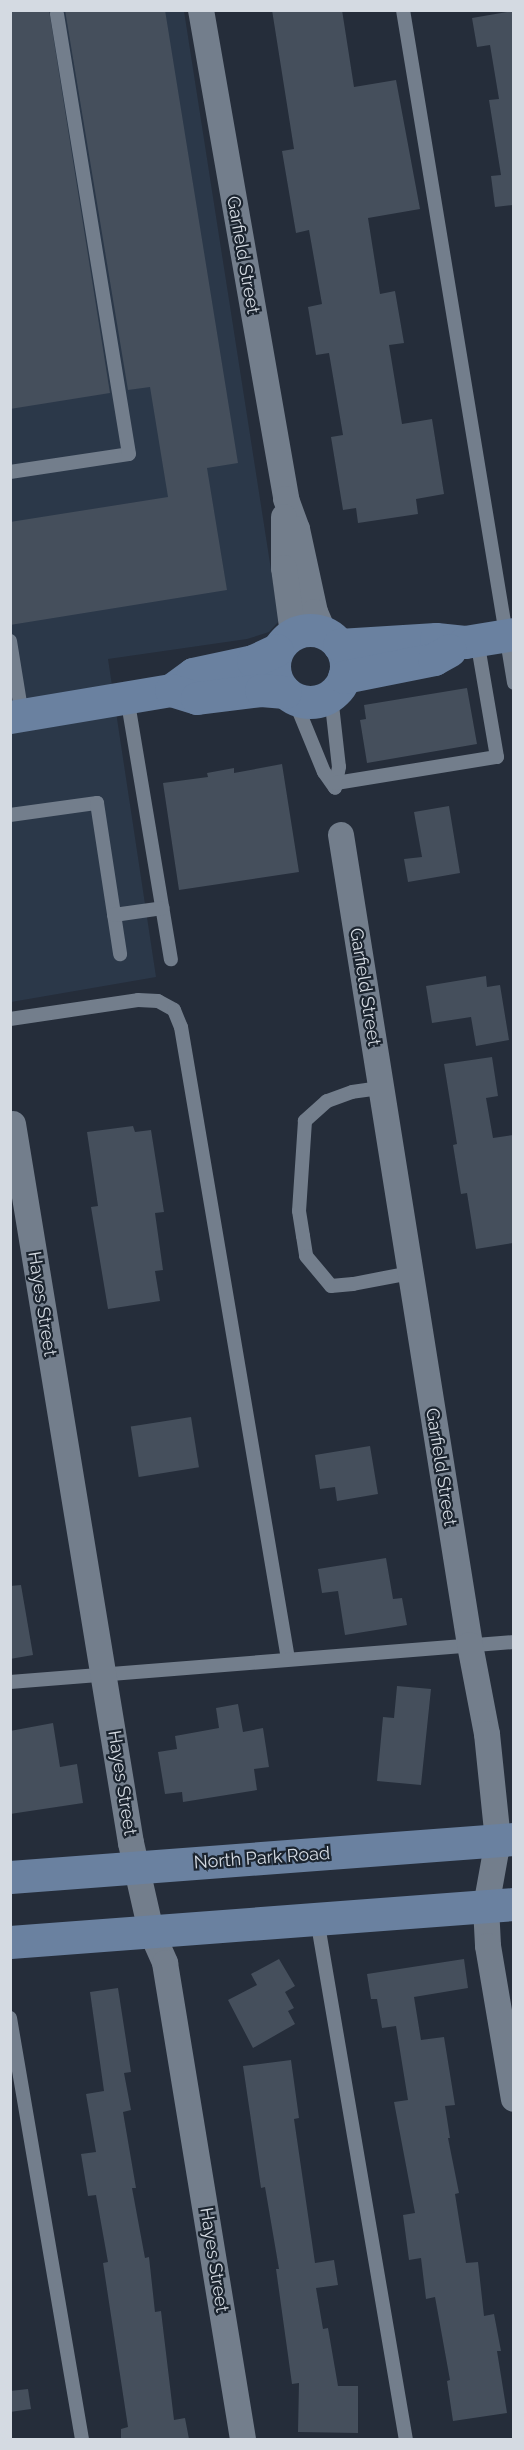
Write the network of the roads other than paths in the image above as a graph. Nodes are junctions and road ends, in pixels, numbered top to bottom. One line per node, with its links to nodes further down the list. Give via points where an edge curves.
1 (201, 10): 6 (street, Garfield Street, via 286,499 297,529 315,612)
2 (403, 10): 5 (lane)
3 (57, 14): 4 (lane, via 129,454)
4 (10, 472)
5 (490, 638): 6 (street); 8 (lane); 9 (street, via 434,659); 14 (lane, via 497,758)
6 (308, 640): 9 (street, via 344,655); 10 (street, via 253,661 193,674); 11 (street, via 274,673)
7 (10, 641): 13 (lane)
8 (513, 683)
9 (338, 686): 11 (street, via 319,702 306,703); 14 (lane)
10 (171, 690): 11 (street, via 197,698 261,690); 12 (street)
11 (289, 696): 14 (lane, via 324,772 335,788)
12 (127, 697): 13 (street); 17 (lane)
13 (16, 716)
14 (336, 783)
15 (10, 815): 18 (lane, via 97,803)
16 (341, 835): 22 (street, Garfield Street)
17 (163, 908): 18 (lane); 20 (lane)
18 (114, 915): 19 (lane)
19 (120, 954)
20 (171, 959)
21 (10, 1019): 27 (lane, via 138,1000 158,1001 174,1010 181,1027)
22 (381, 1088): 24 (street, Garfield Street); 24 (lane, via 327,1101 304,1121 299,1211 306,1256 331,1286)
23 (13, 1124): 28 (street, Hayes Street)
24 (410, 1273): 26 (street, Garfield Street)
25 (513, 1642): 26 (lane)
26 (470, 1645): 27 (lane); 30 (street, Garfield Street)
27 (288, 1659): 28 (lane)
28 (104, 1675): 29 (lane); 31 (street, Hayes Street)
29 (10, 1682)
30 (506, 1840): 31 (street, North Park Road); 33 (street, Garfield Street)
31 (138, 1868): 32 (street, North Park Road); 35 (street, Hayes Street)
32 (10, 1877)
33 (500, 1906): 34 (street); 38 (street, Garfield Street, via 488,1946)
34 (318, 1919): 35 (street); 41 (lane)
35 (152, 1931): 36 (street); 40 (street, Hayes Street, via 165,1963)
36 (10, 1942)
37 (10, 2018): 39 (lane)
38 (513, 2099)
39 (81, 2439)
40 (243, 2439)
41 (406, 2439)

